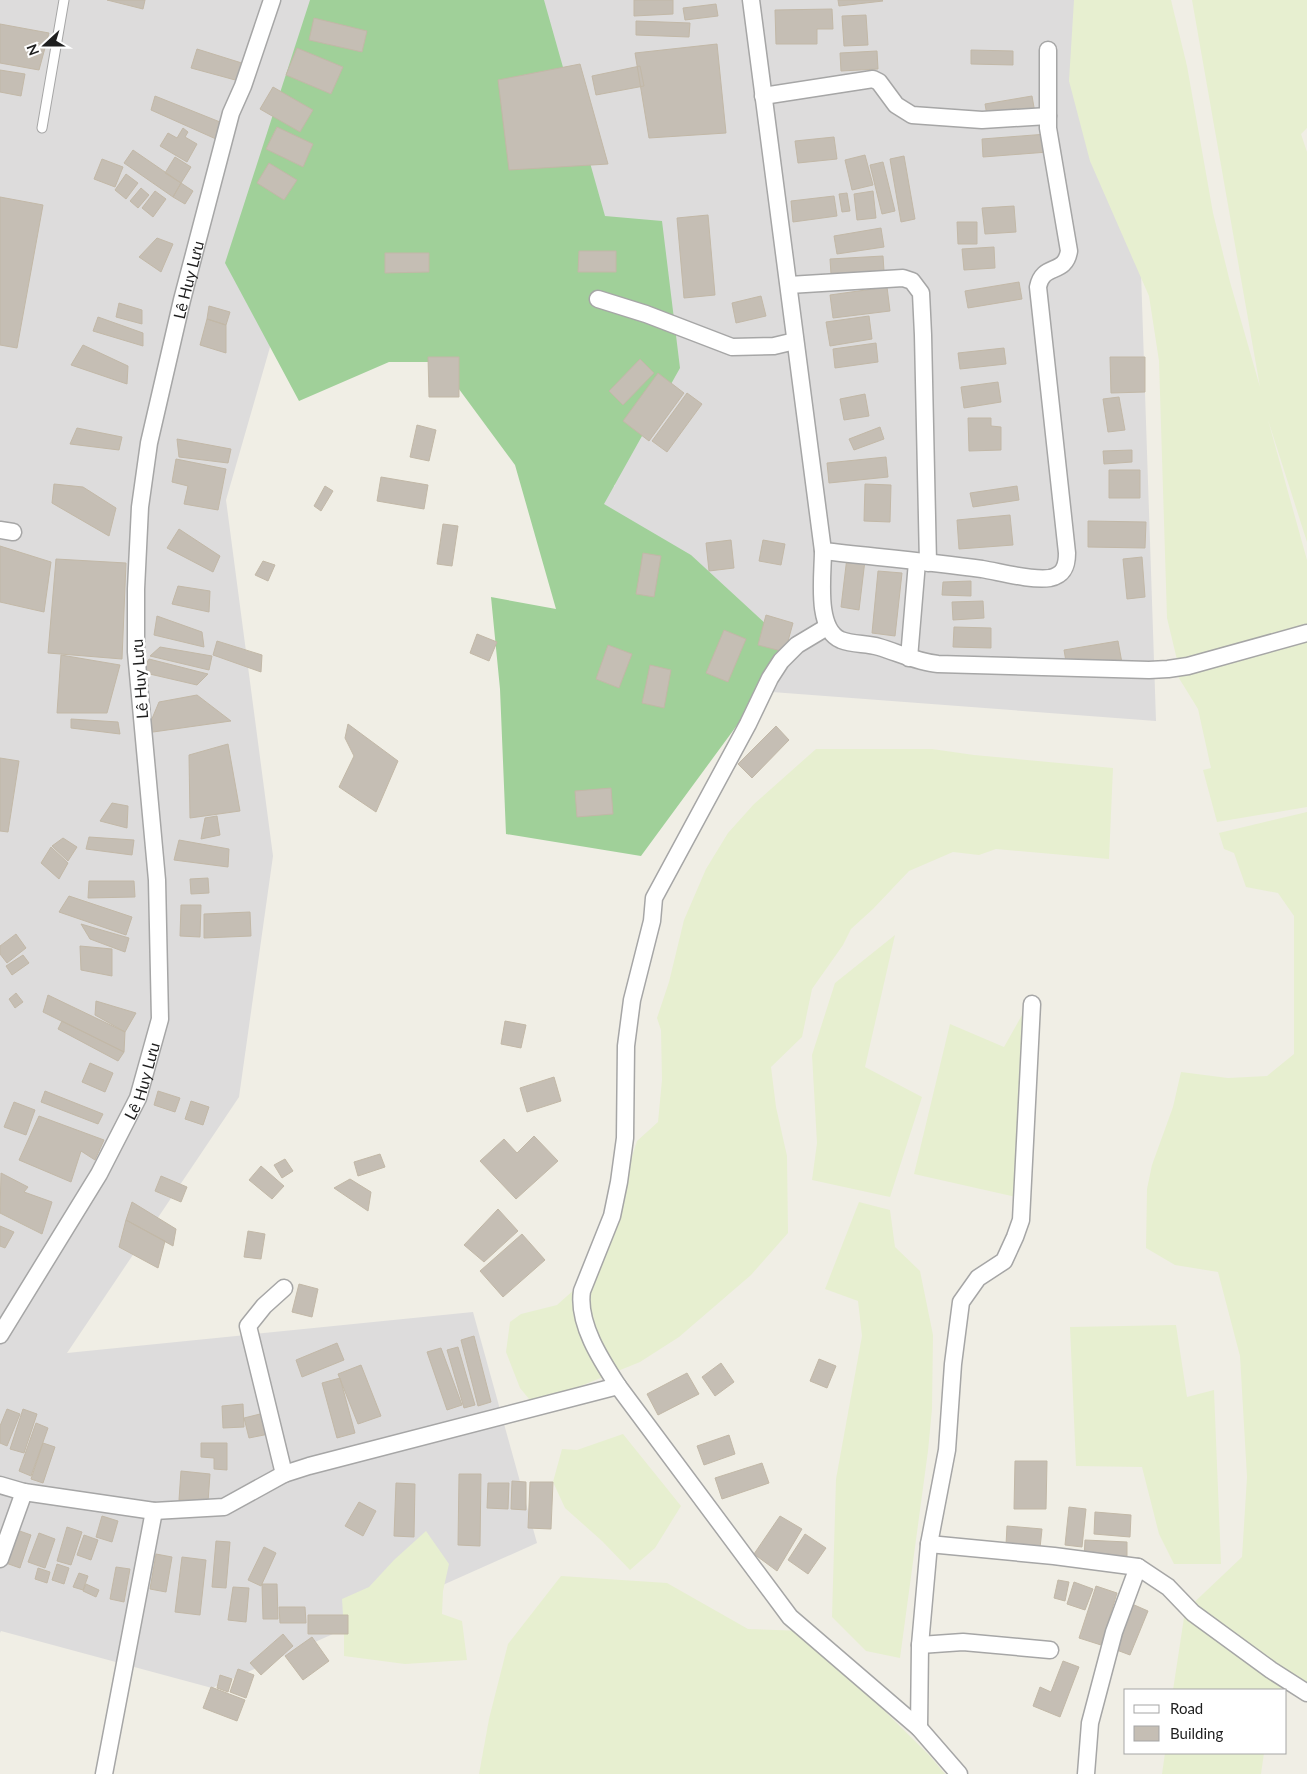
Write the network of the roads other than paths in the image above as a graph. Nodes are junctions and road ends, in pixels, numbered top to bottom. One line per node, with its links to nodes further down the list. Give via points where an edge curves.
1 (64, 0): 7 (lane)
2 (272, 0): 18 (street, Lê Huy Lưu, via 231,113 182,300 149,443 140,508 136,652 157,880 160,1019 138,1098 99,1174)
3 (751, 0): 5 (street)
4 (1048, 50): 6 (street)
5 (763, 96): 6 (street, via 873,79 880,82 896,105 912,115 982,120); 8 (street)
6 (1048, 116): 12 (street, via 1070,250 1064,265 1046,272 1040,278 1038,288 1067,562 1059,575 1049,578)
7 (42, 128)
8 (789, 285): 10 (street); 12 (street, via 903,278 912,281 921,293)
9 (598, 299): 10 (street, via 732,347 774,346)
10 (796, 341): 11 (street)
11 (823, 551): 12 (street); 13 (street, via 823,608)
12 (922, 562): 15 (street)
13 (827, 627): 15 (street, via 839,639 877,646); 19 (street, via 797,645 781,660 654,898 652,921 632,1000 626,1046 625,1138 612,1216 581,1300 582,1313 598,1356)
14 (1307, 633): 15 (street, via 1168,669 938,664)
15 (909, 658)
16 (1032, 1004): 24 (street, via 1021,1220 1004,1261 978,1278 961,1302 947,1450)
17 (284, 1288): 20 (street, via 248,1326)
18 (0, 1335)
19 (618, 1386): 20 (street); 30 (street, via 790,1617)
20 (284, 1474): 23 (street, via 224,1507)
21 (0, 1485): 22 (street)
22 (24, 1492): 23 (street); 25 (street)
23 (154, 1511): 31 (street)
24 (929, 1544): 26 (street); 27 (street)
25 (0, 1559)
26 (1138, 1567): 29 (street, via 1168,1586 1193,1613); 33 (street, via 1114,1632 1090,1723)
27 (920, 1645): 28 (street, via 964,1642); 30 (street)
28 (1050, 1650)
29 (1307, 1693)
30 (919, 1728): 32 (street)
31 (104, 1774)
32 (959, 1774)
33 (1086, 1774)

